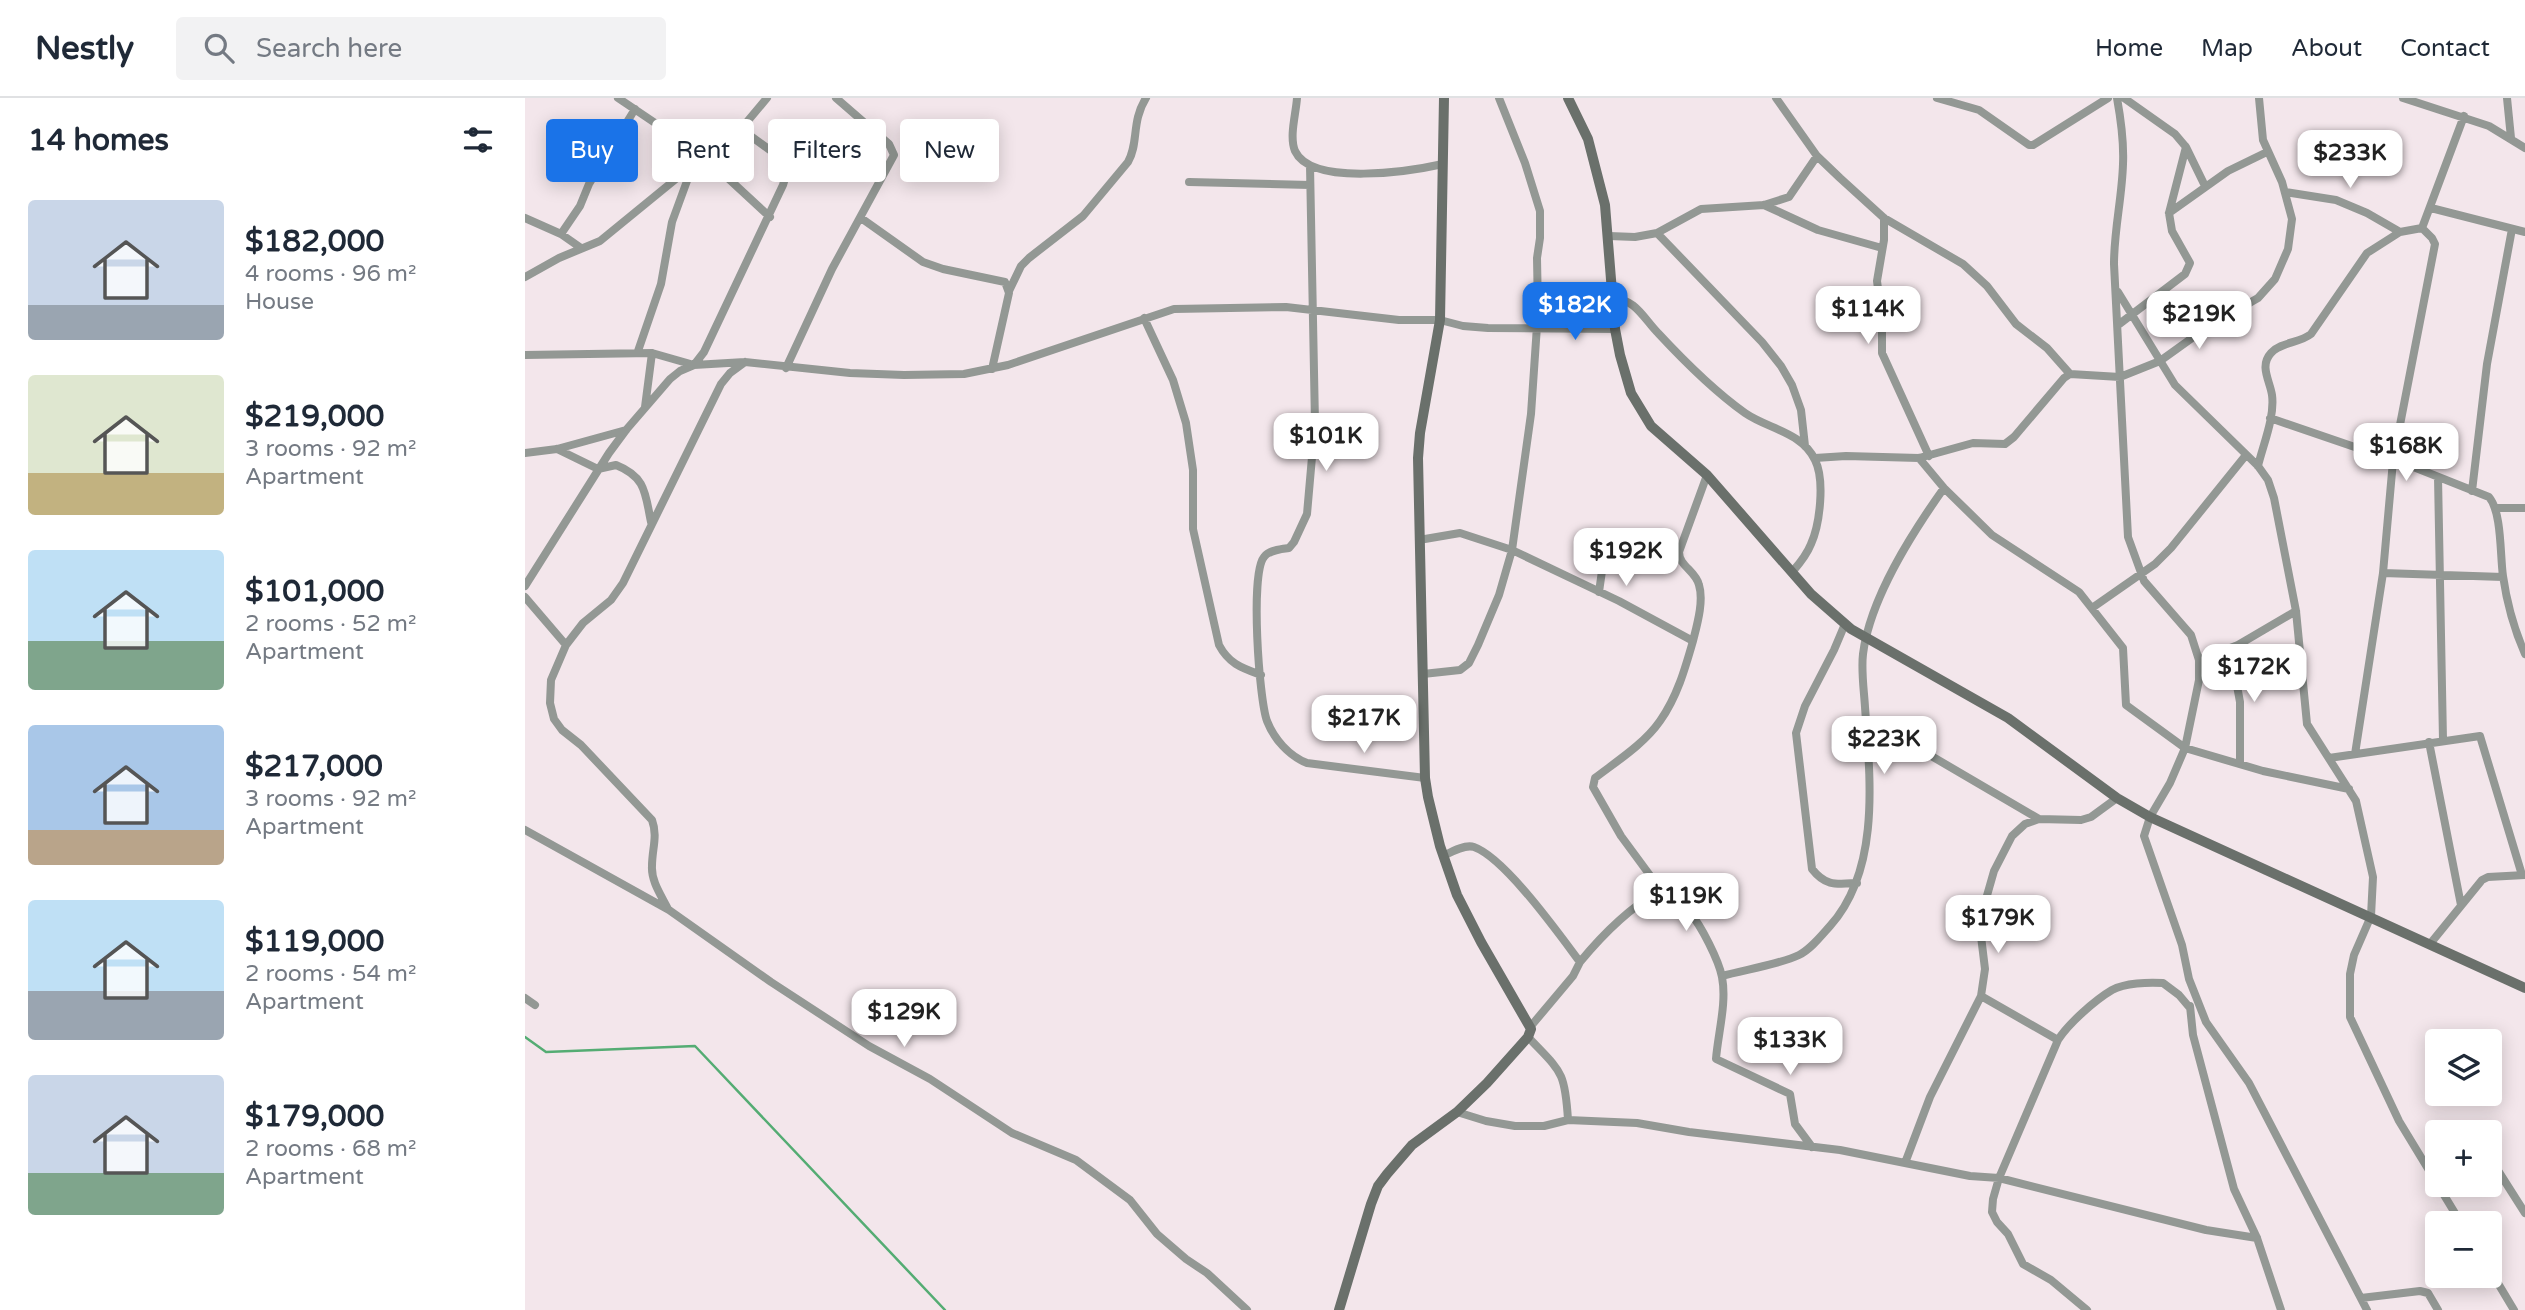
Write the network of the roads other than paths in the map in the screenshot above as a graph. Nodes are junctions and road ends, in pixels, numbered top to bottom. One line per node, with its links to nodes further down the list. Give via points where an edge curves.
1 (618, 98): 18 (street)
2 (767, 98): 21 (street)
3 (836, 98): 43 (street, via 893,150 892,162)
4 (1146, 98): 56 (street, via 1137,115 1128,162 1083,216 1029,258)
5 (1297, 98): 30 (street, via 1294,147)
6 (1444, 98): 29 (street)
7 (1499, 98): 63 (street, via 1540,211)
8 (1568, 98): 51 (street, via 1588,139)
9 (1776, 98): 28 (street)
10 (1937, 98): 11 (street, via 1979,110 2033,145)
11 (2108, 98)
12 (2117, 98): 55 (street, via 2123,167 2114,240)
13 (2124, 98): 25 (street)
14 (2259, 98): 27 (street)
15 (2403, 98): 19 (street)
16 (2444, 98): 19 (street)
17 (2507, 98): 24 (street)
18 (635, 109): 22 (street); 50 (street)
19 (2443, 110): 20 (street)
20 (2464, 116): 24 (street); 39 (street)
21 (749, 119)
22 (652, 121)
23 (754, 138): 41 (street, via 788,168)
24 (2511, 138): 26 (street)
25 (2186, 147): 36 (street); 40 (street)
26 (2525, 148)
27 (2267, 152): 36 (street); 37 (street)
28 (1817, 156): 38 (street, via 1789,197); 44 (street)
29 (1443, 164): 30 (street, via 1409,172 1325,171); 61 (street)
30 (1310, 166): 35 (street)
31 (673, 182): 52 (street, via 600,241)
32 (687, 182): 65 (street)
33 (733, 182): 41 (street)
34 (1189, 182): 35 (street)
35 (1310, 185): 58 (street)
36 (2205, 186): 40 (street)
37 (2285, 192): 47 (street, via 2336,200); 68 (street, via 2291,235 2275,279 2258,298)
38 (1764, 205): 49 (street, via 1701,209); 53 (street, via 1818,230)
39 (2431, 208): 45 (street); 46 (street)
40 (2169, 213): 59 (street, via 2189,269)
41 (770, 216): 70 (street)
42 (525, 218): 50 (street)
43 (861, 218): 56 (street, via 923,262 1000,280); 71 (street)
44 (1884, 218): 53 (street); 73 (street, via 1963,264)
45 (2422, 228): 47 (street); 85 (street, via 2435,244)
46 (2512, 229): 48 (street); 91 (street, via 2487,364)
47 (2400, 232): 76 (street, via 2367,253 2311,334 2271,353 2266,363 2272,397)
48 (2525, 232)
49 (1657, 233): 51 (street); 78 (street, via 1781,366 1801,410)
50 (561, 234): 52 (street)
51 (1609, 236): 57 (street)
52 (581, 248): 54 (street)
53 (1882, 248): 82 (street, via 1877,281 1882,353)
54 (525, 277)
55 (2116, 290): 59 (street); 62 (street)
56 (1009, 291): 72 (street)
57 (1613, 299): 64 (street); 78 (street, via 1635,306 1658,334 1747,414)
58 (1312, 309): 60 (street, via 1174,309); 61 (street, via 1399,320); 116 (street, via 1315,423 1307,514 1289,548 1264,556 1260,565 1256,622)
59 (2131, 314): 62 (street); 68 (street)
60 (1144, 318): 72 (street); 116 (street, via 1173,380 1186,423 1193,470 1193,529 1219,645 1235,666)
61 (1440, 320): 63 (street, via 1488,328); 95 (street, via 1420,433)
62 (2118, 325): 74 (street)
63 (1537, 327): 64 (street); 96 (street, via 1531,414)
64 (1615, 328): 88 (street, via 1630,393 1651,426)
65 (638, 352): 66 (street); 67 (street)
66 (652, 353): 70 (street); 75 (street)
67 (525, 355)
68 (2160, 361): 74 (street); 81 (street, via 2181,392)
69 (744, 362): 70 (street); 71 (street); 94 (street, via 721,384)
70 (694, 365): 75 (street, via 670,379)
71 (786, 368): 72 (street, via 904,375)
72 (992, 369)
73 (2070, 374): 74 (street); 82 (street, via 2009,442 1973,443)
74 (2120, 377): 101 (street, via 2128,537)
75 (645, 407): 77 (street)
76 (2270, 418): 85 (street); 86 (street)
77 (626, 430): 79 (street); 87 (street)
78 (1805, 446): 83 (street)
79 (557, 449): 80 (street); 87 (street)
80 (525, 453)
81 (2246, 455): 86 (street); 101 (street, via 2171,548)
82 (1929, 456): 84 (street)
83 (1815, 458): 84 (street); 98 (street, via 1820,500 1815,527 1808,551)
84 (1919, 458): 90 (street)
85 (2393, 461): 89 (street); 99 (street)
86 (2258, 466): 107 (street, via 2274,498)
87 (598, 470): 94 (street, via 616,465 638,477); 103 (street)
88 (1707, 475): 97 (street); 98 (street)
89 (2438, 477): 91 (street); 100 (street)
90 (1944, 488): 106 (street, via 1992,535 2069,583); 109 (street, via 1892,572)
91 (2472, 491): 92 (street, via 2489,497)
92 (2495, 508): 93 (street); 102 (street)
93 (2525, 508)
94 (651, 522): 111 (street, via 623,583)
95 (1419, 540): 96 (street, via 1460,533); 115 (street)
96 (1512, 550): 104 (street); 115 (street, via 1499,595 1469,663 1459,670)
97 (1679, 556): 104 (street, via 1612,536 1606,543); 110 (street, via 1699,584)
98 (1793, 571): 108 (street)
99 (2383, 573): 100 (street); 121 (street)
100 (2441, 575): 102 (street); 118 (street)
101 (2141, 576): 106 (street); 114 (street, via 2191,635)
102 (2503, 577): 113 (street)
103 (525, 586)
104 (1599, 592): 110 (street)
105 (525, 597): 111 (street)
106 (2092, 608): 120 (street, via 2123,648 2126,705)
107 (2297, 611): 112 (street); 122 (street, via 2307,724)
108 (1845, 624): 109 (street); 132 (street, via 1796,733 1812,869 1819,879 1831,884)
109 (1865, 638): 117 (street); 126 (street, via 2008,718)
110 (1693, 641): 133 (street, via 1682,677 1659,723 1595,778 1593,787)
111 (566, 645): 135 (street, via 551,680 554,719 652,820 656,829 654,881)
112 (2230, 648): 114 (street); 123 (street, via 2240,702)
113 (2525, 654)
114 (2199, 660): 120 (street)
115 (1423, 674): 124 (street)
116 (1261, 675): 124 (street, via 1267,722 1296,759)
117 (1867, 725): 128 (street, via 1904,740); 132 (street, via 1870,774 1865,847)
118 (2444, 740): 119 (street); 131 (street, via 2482,739)
119 (2429, 742): 121 (street); 134 (street)
120 (2185, 748): 123 (street); 127 (street)
121 (2355, 754): 122 (street)
122 (2329, 758): 125 (street)
123 (2241, 764): 125 (street)
124 (1425, 778): 130 (street)
125 (2350, 789): 136 (street, via 2373,877)
126 (2117, 798): 127 (street); 128 (street, via 2081,820)
127 (2150, 817): 136 (street); 141 (street, via 2144,836 2182,945)
128 (2039, 819): 142 (street, via 2012,836 1994,871 1980,928 1985,969)
129 (525, 830): 135 (street)
130 (1443, 856): 138 (street, via 1473,846 1502,867); 146 (street, via 1457,895)
131 (2524, 875): 134 (street, via 2482,880)
132 (1857, 883): 139 (street, via 1836,919 1804,953)
133 (1659, 891): 138 (street, via 1599,939); 139 (street, via 1692,915)
134 (2461, 905): 137 (street)
135 (669, 910): 159 (street, via 869,1046 930,1079 1012,1133 1076,1160 1130,1200 1157,1234)
136 (2371, 915): 137 (street); 154 (street, via 2350,974 2350,1017 2399,1121)
137 (2430, 943): 140 (street)
138 (1580, 962): 146 (street)
139 (1722, 976): 150 (street, via 1716,1059 1790,1094 1795,1124)
140 (2525, 988)
141 (2193, 992): 145 (street); 158 (street, via 2206,1022 2249,1083)
142 (1982, 996): 147 (street); 151 (street, via 1930,1097)
143 (525, 998): 144 (street)
144 (535, 1005)
145 (2190, 1008): 147 (street, via 2162,984 2122,987 2074,1021); 156 (street, via 2230,1176)
146 (1529, 1031): 148 (street); 149 (street, via 1560,1071)
147 (2058, 1040): 153 (street)
148 (1457, 1112): 149 (street, via 1515,1126); 160 (street, via 1412,1145 1378,1186)
149 (1568, 1120): 150 (street, via 1637,1123)
150 (1812, 1147): 151 (street)
151 (1905, 1163): 153 (street)
152 (2502, 1177): 155 (street)
153 (1999, 1178): 156 (street, via 2206,1230); 161 (street, via 1992,1212 2023,1264)
154 (2454, 1211)
155 (2525, 1213)
156 (2257, 1238): 162 (street)
157 (2501, 1288): 165 (street)
158 (2361, 1298): 163 (street); 164 (street, via 2420,1291 2428,1293)
159 (1247, 1310)
160 (1339, 1310)
161 (2087, 1310)
162 (2281, 1310)
163 (2367, 1310)
164 (2438, 1310)
165 (2514, 1310)

